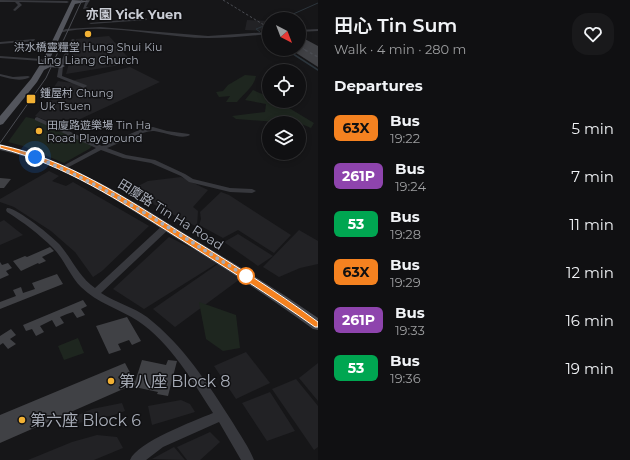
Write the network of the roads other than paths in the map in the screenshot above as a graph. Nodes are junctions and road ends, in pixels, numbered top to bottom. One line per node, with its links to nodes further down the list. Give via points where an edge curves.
1 (0, 1): 2 (street)
2 (16, 1): 3 (street); 5 (street, via 20,5)
3 (72, 1): 4 (main road); 7 (main road); 16 (main road)
4 (88, 3)
5 (15, 10)
6 (146, 19): 8 (street, via 81,24 78,26)
7 (63, 29): 8 (street); 16 (main road)
8 (79, 29): 11 (street, via 153,31 197,37)
9 (318, 30): 10 (street)
10 (306, 31)
11 (262, 33)
12 (34, 40): 14 (street)
13 (73, 40): 17 (street)
14 (0, 44)
15 (0, 57): 16 (street)
16 (44, 64): 17 (main road); 20 (main road)
17 (61, 66): 22 (street, via 59,77)
18 (0, 75): 19 (street)
19 (9, 77): 20 (street); 21 (street)
20 (32, 77): 23 (main road); 25 (main road)
21 (0, 81)
22 (84, 86)
23 (0, 109)
24 (37, 119): 28 (street)
25 (0, 122)
26 (187, 135): 28 (street, via 153,129 144,130)
27 (0, 147): 29 (street, 田廈路 Tin Ha Road, via 23,152)
28 (103, 148): 29 (street); 30 (street, via 125,157 153,161 190,181 230,190)
29 (63, 168): 32 (street, 田廈路 Tin Ha Road)
30 (252, 191)
31 (10, 210): 33 (street, via 52,242 84,285)
32 (167, 226): 33 (street); 34 (street, 田廈路 Tin Ha Road)
33 (95, 293): 35 (street, via 142,319 162,336 185,361)
34 (318, 324)
35 (221, 415): 36 (street, via 160,444); 37 (street)
36 (136, 460)
37 (248, 460)

